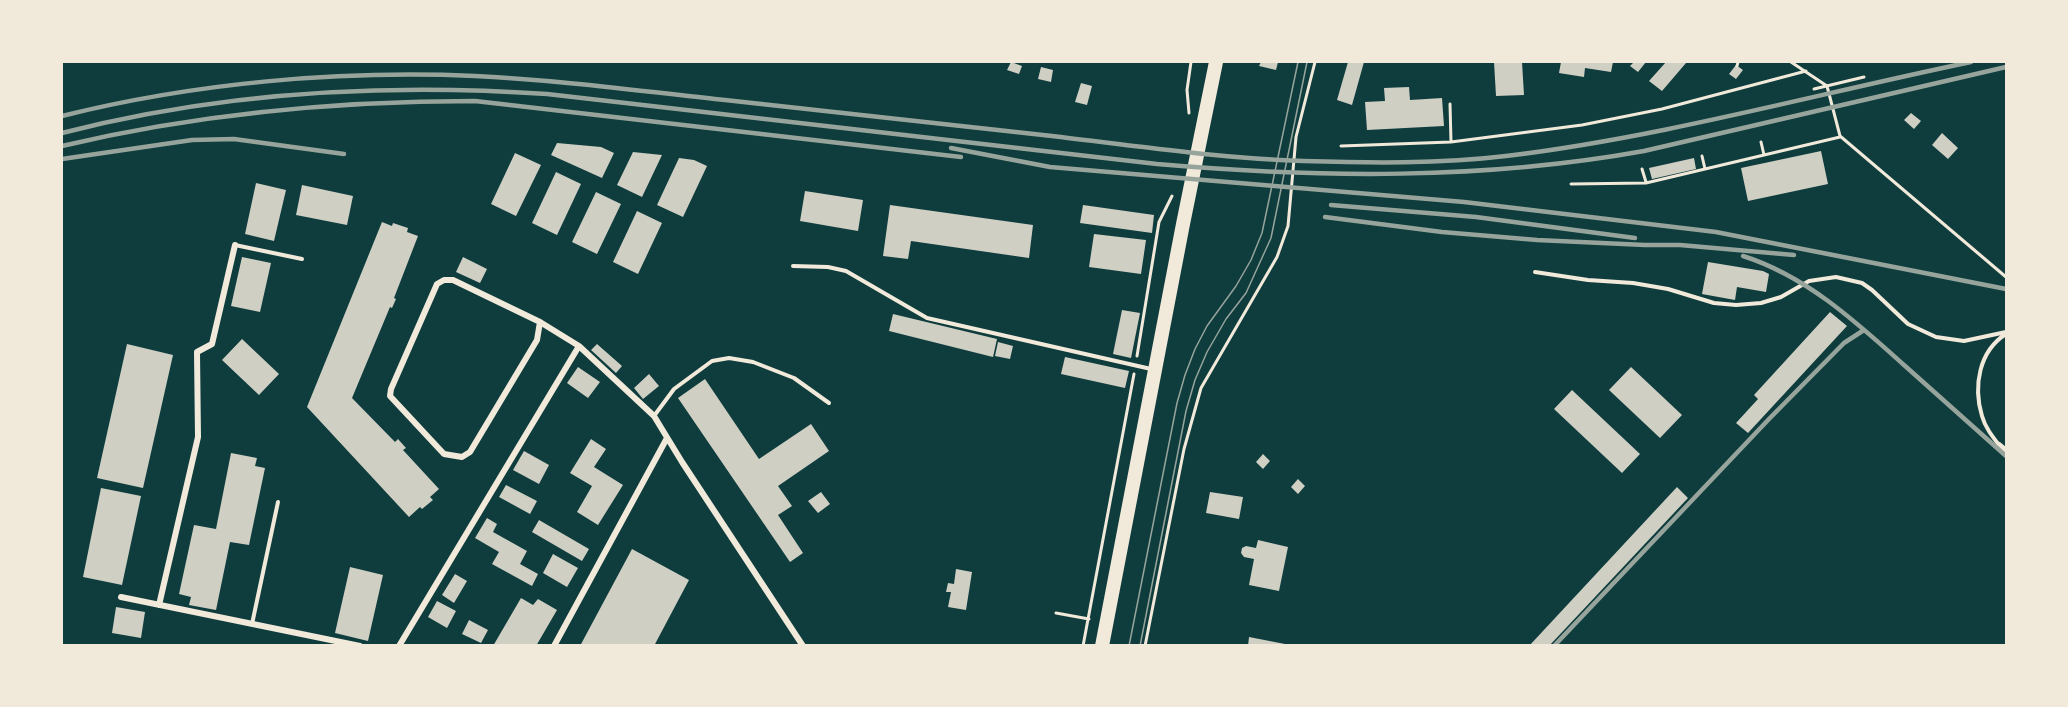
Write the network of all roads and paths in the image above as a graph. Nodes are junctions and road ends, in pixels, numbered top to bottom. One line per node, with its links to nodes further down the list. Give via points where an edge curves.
1 (1191, 62): 10 (path)
2 (1216, 62): 31 (main road)
3 (1315, 62): 49 (path, via 1296,137 1288,226 1277,257 1201,388 1184,449)
4 (1791, 62): 5 (path)
5 (1806, 71): 7 (path); 12 (path, via 1662,109 1582,125)
6 (1864, 77): 7 (path)
7 (1827, 86): 8 (path); 11 (path)
8 (1814, 89)
9 (1450, 104): 12 (path)
10 (1188, 120)
11 (1840, 136): 15 (path); 26 (path)
12 (1451, 142): 14 (path)
13 (1761, 142): 15 (path)
14 (1341, 146)
15 (1764, 154): 17 (path)
16 (1702, 156): 17 (path)
17 (1705, 169): 19 (path)
18 (1642, 170): 19 (path)
19 (1646, 183): 20 (path)
20 (1571, 184)
21 (1175, 186): 30 (path, via 1159,222)
22 (235, 245): 23 (lane); 39 (street, via 212,344 197,352 198,437)
23 (302, 259)
24 (793, 266): 30 (lane, via 846,271 927,318)
25 (1535, 272): 28 (lane, via 1645,285 1736,305 1761,303 1809,281 1836,277 1862,283 1908,324 1936,337 1964,341)
26 (2007, 277)
27 (540, 322): 27 (street, via 453,280 444,280 437,284 390,396 444,454 462,457 470,452 537,340); 29 (street)
28 (2007, 333): 35 (lane, via 1984,359 1978,386 1982,416)
29 (579, 346): 33 (street); 44 (street)
30 (1136, 365): 31 (lane); 41 (path)
31 (1155, 370): 48 (main road)
32 (829, 403): 33 (lane, via 795,378 753,362 729,358 712,361 674,389)
33 (654, 416): 34 (street)
34 (667, 438): 45 (street); 46 (street)
35 (1999, 445): 36 (street)
36 (2007, 451)
37 (278, 502): 42 (lane)
38 (122, 597): 39 (street)
39 (159, 605): 42 (street)
40 (1056, 613): 41 (path)
41 (1089, 619): 47 (path)
42 (252, 624): 43 (street)
43 (360, 645)
44 (399, 645)
45 (554, 645)
46 (803, 645)
47 (1083, 645)
48 (1102, 645)
49 (1145, 645)

